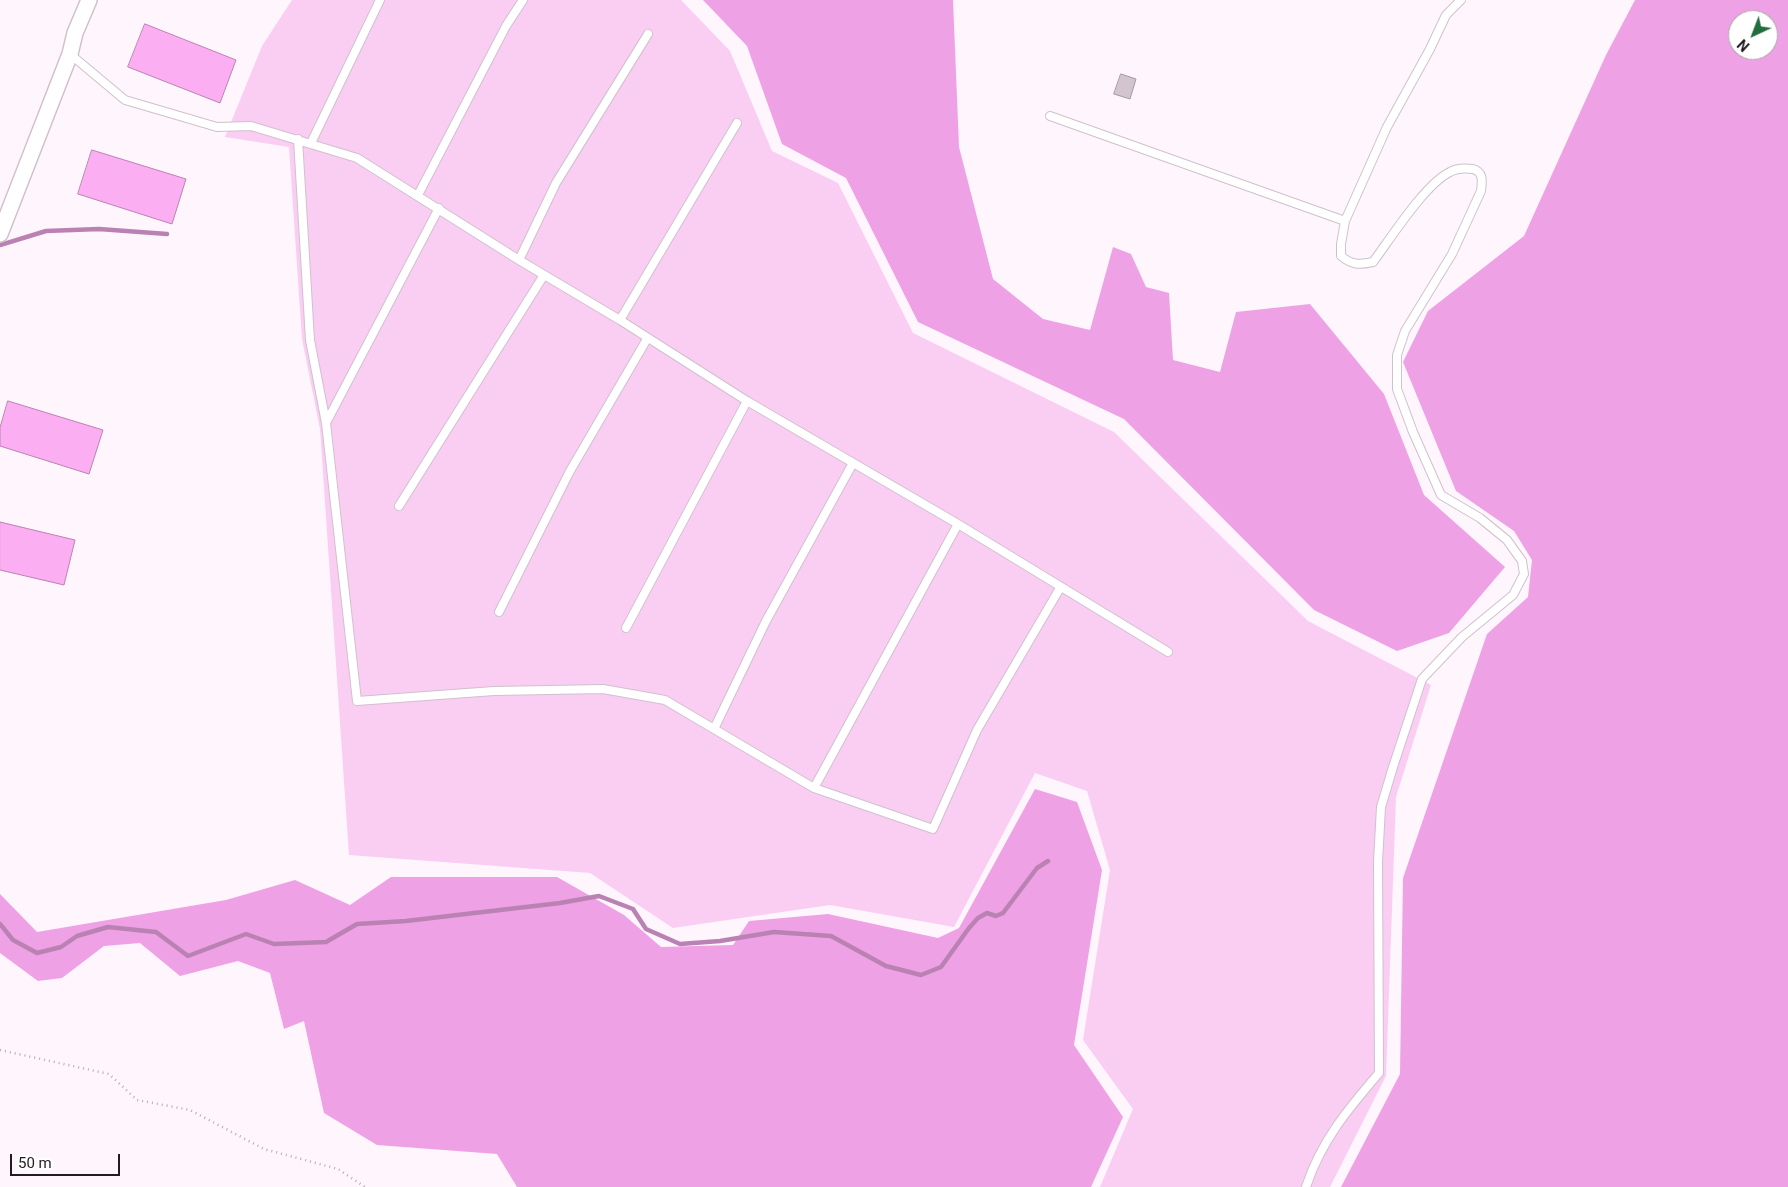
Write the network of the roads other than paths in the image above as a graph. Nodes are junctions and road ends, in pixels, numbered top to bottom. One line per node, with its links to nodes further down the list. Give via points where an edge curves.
1 (89, 0): 6 (street)
2 (380, 0): 10 (lane)
3 (523, 0): 11 (lane, via 506,26)
4 (1461, 0): 13 (lane, via 1446,15 1387,127)
5 (648, 34): 15 (lane, via 556,183)
6 (70, 54): 9 (lane, via 125,100 217,127 251,126); 14 (street)
7 (1050, 116): 13 (lane)
8 (737, 123): 17 (lane)
9 (298, 139): 10 (lane); 20 (lane, via 310,340)
10 (311, 143): 11 (lane, via 357,158)
11 (418, 195): 12 (lane)
12 (439, 208): 15 (lane); 20 (lane)
13 (1345, 221): 30 (lane, via 1341,256 1358,266 1373,262 1428,188 1450,172 1463,168 1480,173 1482,191 1452,254 1406,331 1397,355 1397,389 1441,495 1480,518 1507,540 1522,561 1524,574 1513,595 1462,637 1422,679 1381,807 1378,862 1379,1073 1331,1133)
14 (0, 234)
15 (520, 260): 16 (lane)
16 (544, 275): 17 (lane); 22 (lane)
17 (620, 320): 18 (lane)
18 (647, 339): 19 (lane); 25 (lane, via 570,471)
19 (747, 401): 21 (lane); 26 (lane)
20 (326, 423): 28 (lane, via 356,701 494,691 603,689 665,700)
21 (853, 463): 23 (lane); 28 (lane, via 766,621)
22 (399, 506)
23 (958, 524): 24 (lane); 29 (lane)
24 (1060, 588): 27 (lane); 29 (lane, via 977,730 933,829)
25 (499, 612)
26 (626, 628)
27 (1168, 652)
28 (714, 728): 29 (lane)
29 (814, 788)
30 (1306, 1187)

